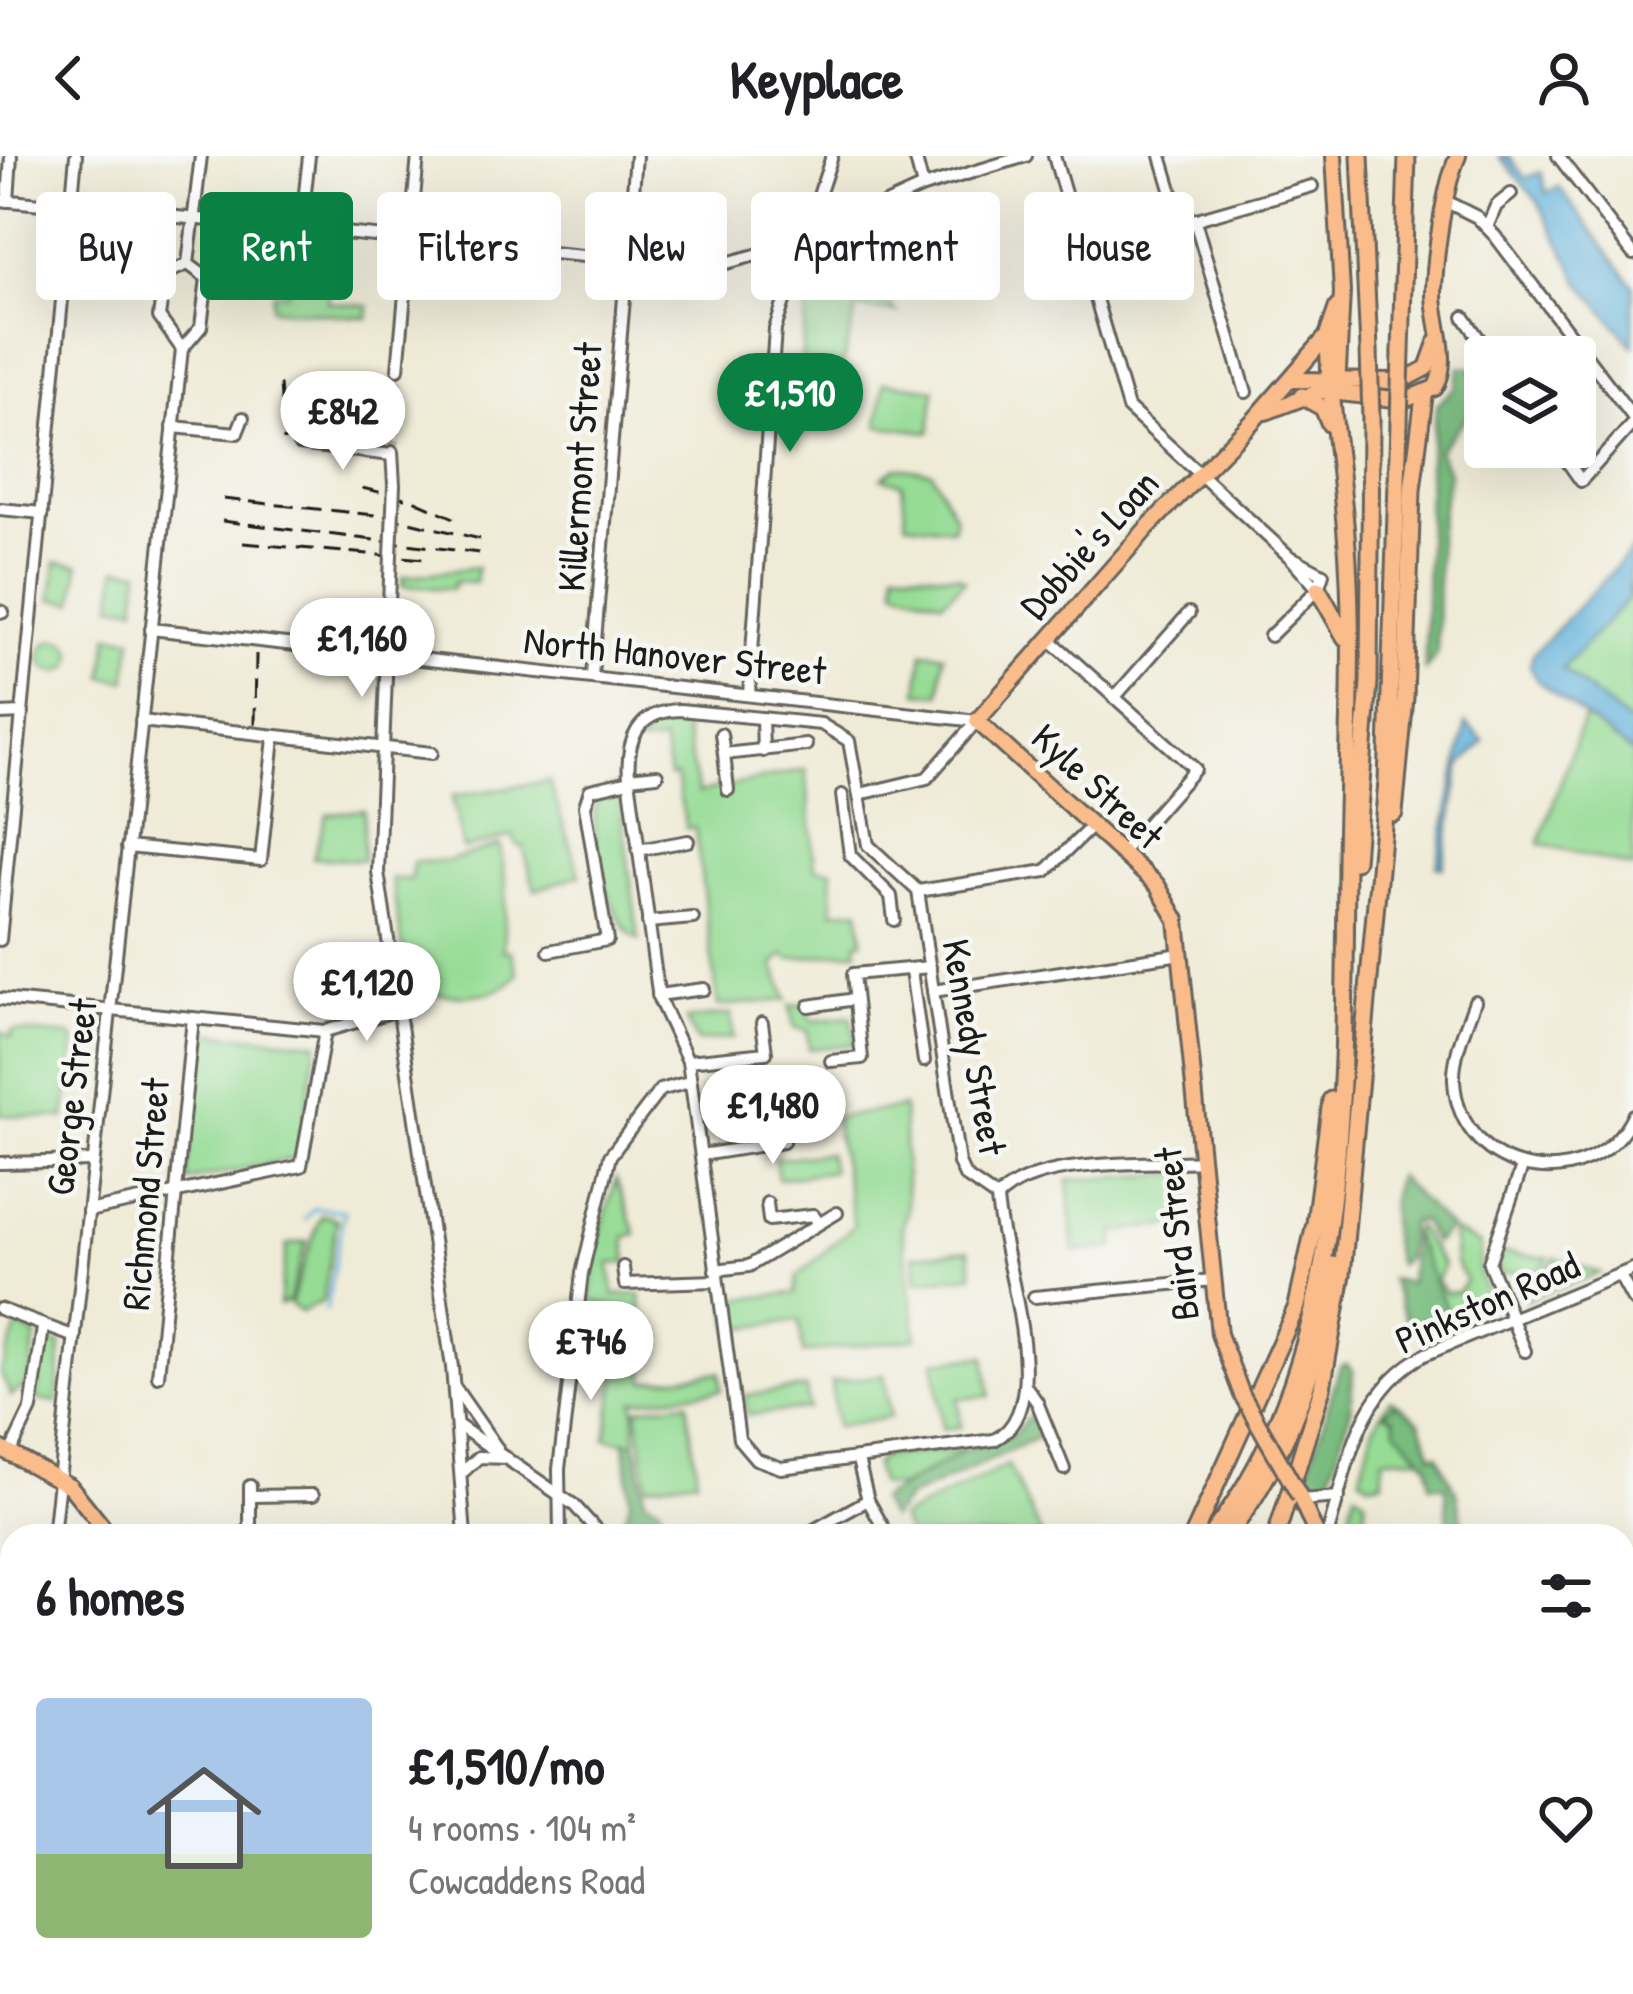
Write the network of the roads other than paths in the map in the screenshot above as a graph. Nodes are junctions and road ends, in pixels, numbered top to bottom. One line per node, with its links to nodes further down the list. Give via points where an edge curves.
1 (11, 156): 28 (street)
2 (76, 156): 19 (street)
3 (201, 156): 32 (street)
4 (309, 156): 20 (street)
5 (418, 156): 21 (street)
6 (636, 156): 22 (street, Killermont Street)
7 (832, 156): 23 (street)
8 (915, 156): 18 (street)
9 (1026, 156): 18 (street)
10 (1054, 156): 25 (street)
11 (1161, 156): 26 (street)
12 (1334, 156): 38 (main road, Dobbie's Loan)
13 (1360, 156): 113 (highway, bridge, via 1371,421 1369,682)
14 (1407, 156): 110 (highway, bridge, via 1388,758)
15 (1458, 156): 30 (main road)
16 (1558, 156): 36 (street)
17 (1312, 186): 34 (street)
18 (923, 188): 24 (street)
19 (72, 192)
20 (306, 192)
21 (415, 192)
22 (633, 192)
23 (819, 192)
24 (914, 192)
25 (1062, 192)
26 (1172, 192)
27 (1511, 194): 35 (street)
28 (4, 200): 29 (street)
29 (36, 203)
30 (1449, 203): 35 (street); 47 (main road, via 1434,270)
31 (176, 216): 32 (street)
32 (194, 218): 33 (street); 37 (street)
33 (200, 219)
34 (1195, 221): 53 (street)
35 (1487, 227): 58 (street)
36 (1633, 254)
37 (188, 264): 48 (street, George Street, via 207,278 201,327); 48 (street, via 164,277 159,322)
38 (1342, 292): 45 (main road, Dobbie's Loan); 52 (main road, Dobbie's Loan)
39 (63, 300): 67 (street)
40 (404, 300): 49 (street)
41 (623, 300): 75 (street, Killermont Street)
42 (782, 300): 76 (street)
43 (1092, 300): 65 (street, via 1128,408)
44 (1464, 317): 46 (street)
45 (1327, 336): 50 (main road, Dobbie's Loan); 52 (main road, Dobbie's Loan)
46 (1477, 336)
47 (1438, 338): 51 (main road, via 1427,368); 55 (main road, via 1442,374)
48 (182, 349): 59 (street, George Street)
49 (398, 369)
50 (1291, 380): 52 (main road); 56 (main road, Dobbie's Loan)
51 (1402, 381): 52 (main road); 55 (main road, via 1416,385)
52 (1334, 384): 54 (main road, Dobbie's Loan); 55 (main road); 61 (highway)
53 (1246, 392)
54 (1302, 396): 56 (main road, Dobbie's Loan); 61 (highway, via 1323,409)
55 (1424, 401): 110 (highway, via 1397,787)
56 (1257, 417): 65 (main road, Dobbie's Loan)
57 (243, 418): 59 (street, via 237,433)
58 (1633, 420): 62 (street)
59 (173, 427): 70 (street, George Street)
60 (299, 444): 74 (street, bridge, via 392,452)
61 (1336, 444): 73 (highway)
62 (1596, 463)
63 (1572, 468): 64 (street, via 1581,481)
64 (1592, 468)
65 (1200, 474): 68 (street, via 1290,556 1324,574); 72 (main road, Dobbie's Loan)
66 (0, 509): 67 (street)
67 (42, 513): 79 (street)
68 (1318, 589): 71 (street); 73 (highway)
69 (1189, 613): 77 (street)
70 (151, 629): 74 (street, North Hanover Street, bridge); 81 (street, George Street)
71 (1270, 636)
72 (1048, 638): 77 (street); 82 (main road, Dobbie's Loan)
73 (1349, 651): 113 (highway)
74 (388, 654): 75 (street, North Hanover Street); 86 (street)
75 (592, 676): 76 (street, North Hanover Street)
76 (749, 694): 82 (street, North Hanover Street)
77 (1114, 698): 99 (street, via 1195,769)
78 (0, 713): 79 (street)
79 (23, 713): 107 (street)
80 (762, 718): 87 (street); 91 (street, via 659,712 632,736); 93 (street, Kennedy Street, via 821,724 844,736)
81 (141, 722): 84 (street); 97 (street, George Street)
82 (976, 722): 93 (street, via 927,778); 95 (main road, Kyle Street)
83 (722, 734): 89 (street)
84 (274, 738): 86 (street); 97 (street, via 261,860)
85 (806, 745): 87 (street)
86 (382, 748): 88 (street); 122 (street, via 378,872)
87 (764, 751): 89 (street)
88 (432, 753)
89 (724, 754): 92 (street)
90 (657, 775): 91 (street)
91 (629, 780): 98 (street); 108 (street, via 590,790 585,806 607,940)
92 (728, 790)
93 (860, 794): 100 (street, Kennedy Street, via 868,845)
94 (842, 795): 101 (street, via 850,855)
95 (1093, 825): 99 (main road, Kyle Street); 102 (street, via 1046,872)
96 (688, 841): 98 (street)
97 (127, 847): 123 (street, George Street)
98 (638, 850): 106 (street)
99 (1122, 852): 103 (main road, Kyle Street)
100 (892, 869): 101 (street); 102 (street, Kennedy Street)
101 (880, 882): 105 (street)
102 (918, 891): 111 (street, Kennedy Street)
103 (1170, 903): 109 (main road, Baird Street)
104 (693, 918): 106 (street)
105 (894, 920)
106 (648, 922): 116 (street)
107 (0, 940)
108 (549, 951)
109 (1176, 955): 115 (street); 136 (main road, Baird Street)
110 (1372, 958): 119 (highway)
111 (930, 968): 112 (street); 115 (street, Kennedy Street)
112 (911, 971): 118 (street, via 854,974); 129 (street)
113 (1345, 980): 181 (highway, via 1304,1279); 182 (highway, via 1338,1140 1310,1309 1274,1432)
114 (704, 989): 116 (street)
115 (933, 992): 140 (street, Kennedy Street, via 962,1170)
116 (658, 995): 127 (street)
117 (0, 999): 123 (street)
118 (855, 999): 121 (street); 128 (street, via 862,1058)
119 (1369, 1000): 162 (highway, via 1334,1328); 183 (highway, via 1332,1272 1310,1371 1277,1463)
120 (1474, 1001): 138 (street, via 1456,1059 1457,1100 1477,1138)
121 (808, 1006)
122 (398, 1010): 126 (street); 158 (street)
123 (111, 1011): 124 (street); 135 (street, George Street)
124 (193, 1018): 126 (street); 139 (street, Richmond Street)
125 (763, 1023): 127 (street, via 766,1053)
126 (325, 1031): 139 (street, via 304,1163)
127 (688, 1060): 130 (street)
128 (831, 1060)
129 (924, 1061)
130 (689, 1082): 134 (street); 168 (street, via 660,1090 610,1156 582,1273)
131 (1633, 1115): 133 (street)
132 (781, 1123): 134 (street, via 783,1142)
133 (1630, 1130): 138 (street, via 1579,1165)
134 (701, 1155): 147 (street)
135 (93, 1161): 137 (street); 142 (street, George Street)
136 (1202, 1161): 140 (street, via 1047,1171 1017,1180); 149 (main road, Baird Street)
137 (0, 1162)
138 (1522, 1167): 153 (street, via 1489,1263)
139 (176, 1194): 142 (street); 157 (street, Richmond Street)
140 (997, 1198): 159 (street, Kennedy Street)
141 (767, 1203): 144 (street, via 769,1220 813,1215)
142 (88, 1211): 155 (street, George Street)
143 (837, 1214): 144 (street)
144 (818, 1222): 147 (street, via 749,1266)
145 (622, 1268): 147 (street, via 626,1284)
146 (1633, 1269): 148 (street, Pinkston Road)
147 (716, 1275): 164 (street, via 733,1420 744,1447 781,1468)
148 (1620, 1276): 151 (street); 153 (street, Pinkston Road)
149 (1213, 1280): 150 (street); 171 (main road, Baird Street, bridge, via 1223,1354)
150 (1034, 1297)
151 (1633, 1300)
152 (0, 1309): 154 (street)
153 (1511, 1321): 156 (street); 170 (street, Pinkston Road, via 1426,1354 1388,1381 1362,1420)
154 (43, 1328): 155 (street); 161 (street, via 31,1409)
155 (75, 1337): 167 (street, George Street)
156 (1525, 1351)
157 (158, 1376)
158 (455, 1387): 160 (street); 163 (street)
159 (1027, 1388): 164 (street, via 1016,1424 986,1444); 165 (street, Kennedy Street)
160 (459, 1426): 163 (street); 166 (street)
161 (5, 1450): 167 (main road)
162 (1302, 1456): 184 (highway); 185 (highway)
163 (506, 1458): 166 (street, via 479,1457); 168 (street)
164 (858, 1460): 172 (street)
165 (1064, 1469)
166 (463, 1473): 176 (street)
167 (61, 1479): 173 (street, George Street); 174 (main road)
168 (559, 1494): 177 (street); 178 (street)
169 (313, 1495): 175 (street, via 250,1491)
170 (1339, 1497): 171 (street); 187 (street, Pinkston Road)
171 (1301, 1498): 186 (main road, Baird Street)
172 (868, 1500): 179 (street); 180 (street)
173 (55, 1524)
174 (100, 1524)
175 (250, 1524)
176 (465, 1524)
177 (560, 1524)
178 (590, 1524)
179 (825, 1524)
180 (881, 1524)
181 (1200, 1524)
182 (1219, 1524)
183 (1234, 1524)
184 (1272, 1524)
185 (1280, 1524)
186 (1312, 1524)
187 (1331, 1524)

